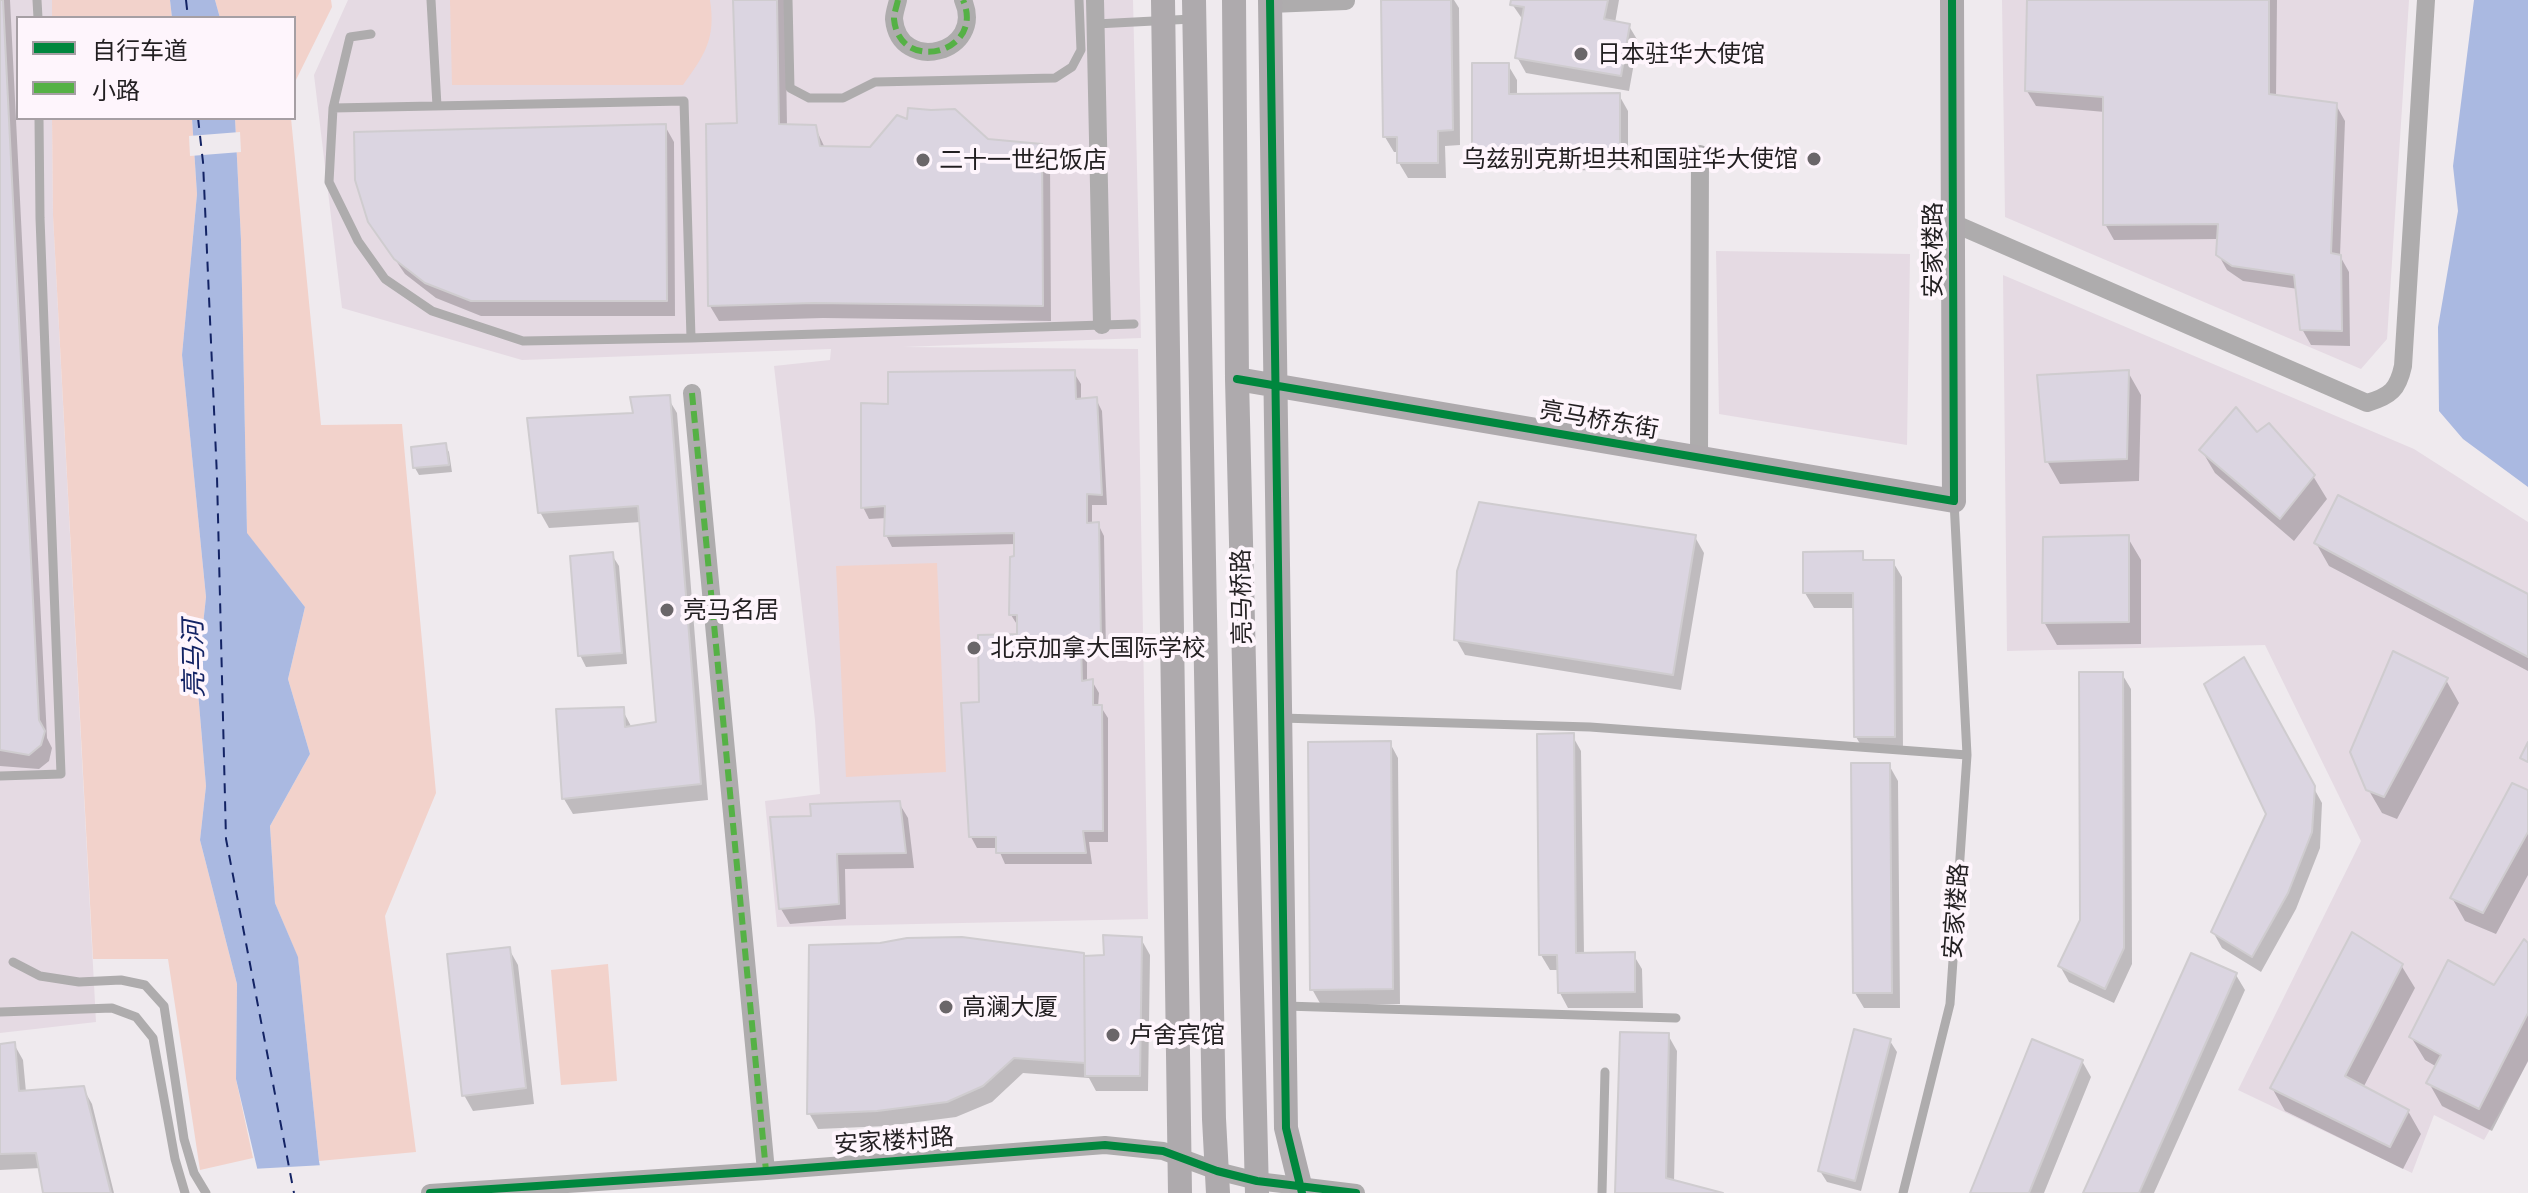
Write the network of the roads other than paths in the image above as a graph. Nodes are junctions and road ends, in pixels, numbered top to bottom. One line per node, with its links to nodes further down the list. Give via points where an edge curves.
1 (431, 0): 17 (lane)
2 (788, 0): 16 (lane, via 790,88 809,98 843,98 875,82 1055,78 1072,67)
3 (898, 0): 4 (street, via 894,18 901,39 931,54 954,44 967,27)
4 (963, 0)
5 (1079, 0): 16 (lane)
6 (1095, 0): 14 (street)
7 (1234, 0): 25 (street, 亮马桥路)
8 (1952, 0): 21 (street, 安家楼路)
9 (2426, 0): 21 (street, via 2403,366 2399,385 2381,399 2367,403)
10 (1346, 1): 11 (street)
11 (1270, 2): 26 (street)
12 (1194, 9): 13 (lane); 40 (street, 亮马桥路)
13 (1163, 10): 14 (lane); 38 (street)
14 (1096, 23): 16 (lane); 23 (street)
15 (371, 34): 18 (lane, via 350,37)
16 (1081, 36)
17 (437, 106): 18 (lane); 24 (lane, via 684,101)
18 (333, 108): 24 (lane, via 329,182 358,241 385,279 432,311 523,341)
19 (39, 120): 32 (lane, via 61,774)
20 (1700, 154): 28 (street)
21 (1953, 223): 29 (street, 安家楼路)
22 (1134, 324): 23 (lane)
23 (1102, 325): 24 (lane)
24 (691, 338)
25 (1237, 379): 26 (street, 亮马桥东街); 41 (street, 亮马桥路)
26 (1277, 386): 28 (street, 亮马桥东街); 30 (street)
27 (692, 393): 39 (street)
28 (1699, 457): 29 (street, 亮马桥东街)
29 (1954, 501): 31 (lane, 安家楼路)
30 (1281, 718): 31 (lane, via 1590,727); 34 (street)
31 (1967, 755): 49 (lane, 安家楼路, via 1950,1004)
32 (0, 776)
33 (13, 962): 44 (lane, via 40,976 145,985 164,1006 184,1139)
34 (1285, 1006): 36 (lane); 42 (street, via 1286,1128)
35 (0, 1012): 43 (lane, via 112,1008 136,1017 153,1038)
36 (1676, 1018)
37 (1605, 1072): 48 (lane)
38 (1178, 1155): 39 (street, 安家楼村路, via 1105,1145); 40 (street, 安家楼村路); 46 (street)
39 (766, 1171): 45 (street, 安家楼村路)
40 (1217, 1182): 41 (street, 安家楼村路)
41 (1257, 1187): 42 (street, 安家楼村路)
42 (1301, 1190): 47 (street, 安家楼村路)
43 (185, 1193)
44 (206, 1193)
45 (430, 1193)
46 (1180, 1193)
47 (1356, 1193)
48 (1602, 1193)
49 (1903, 1193)

